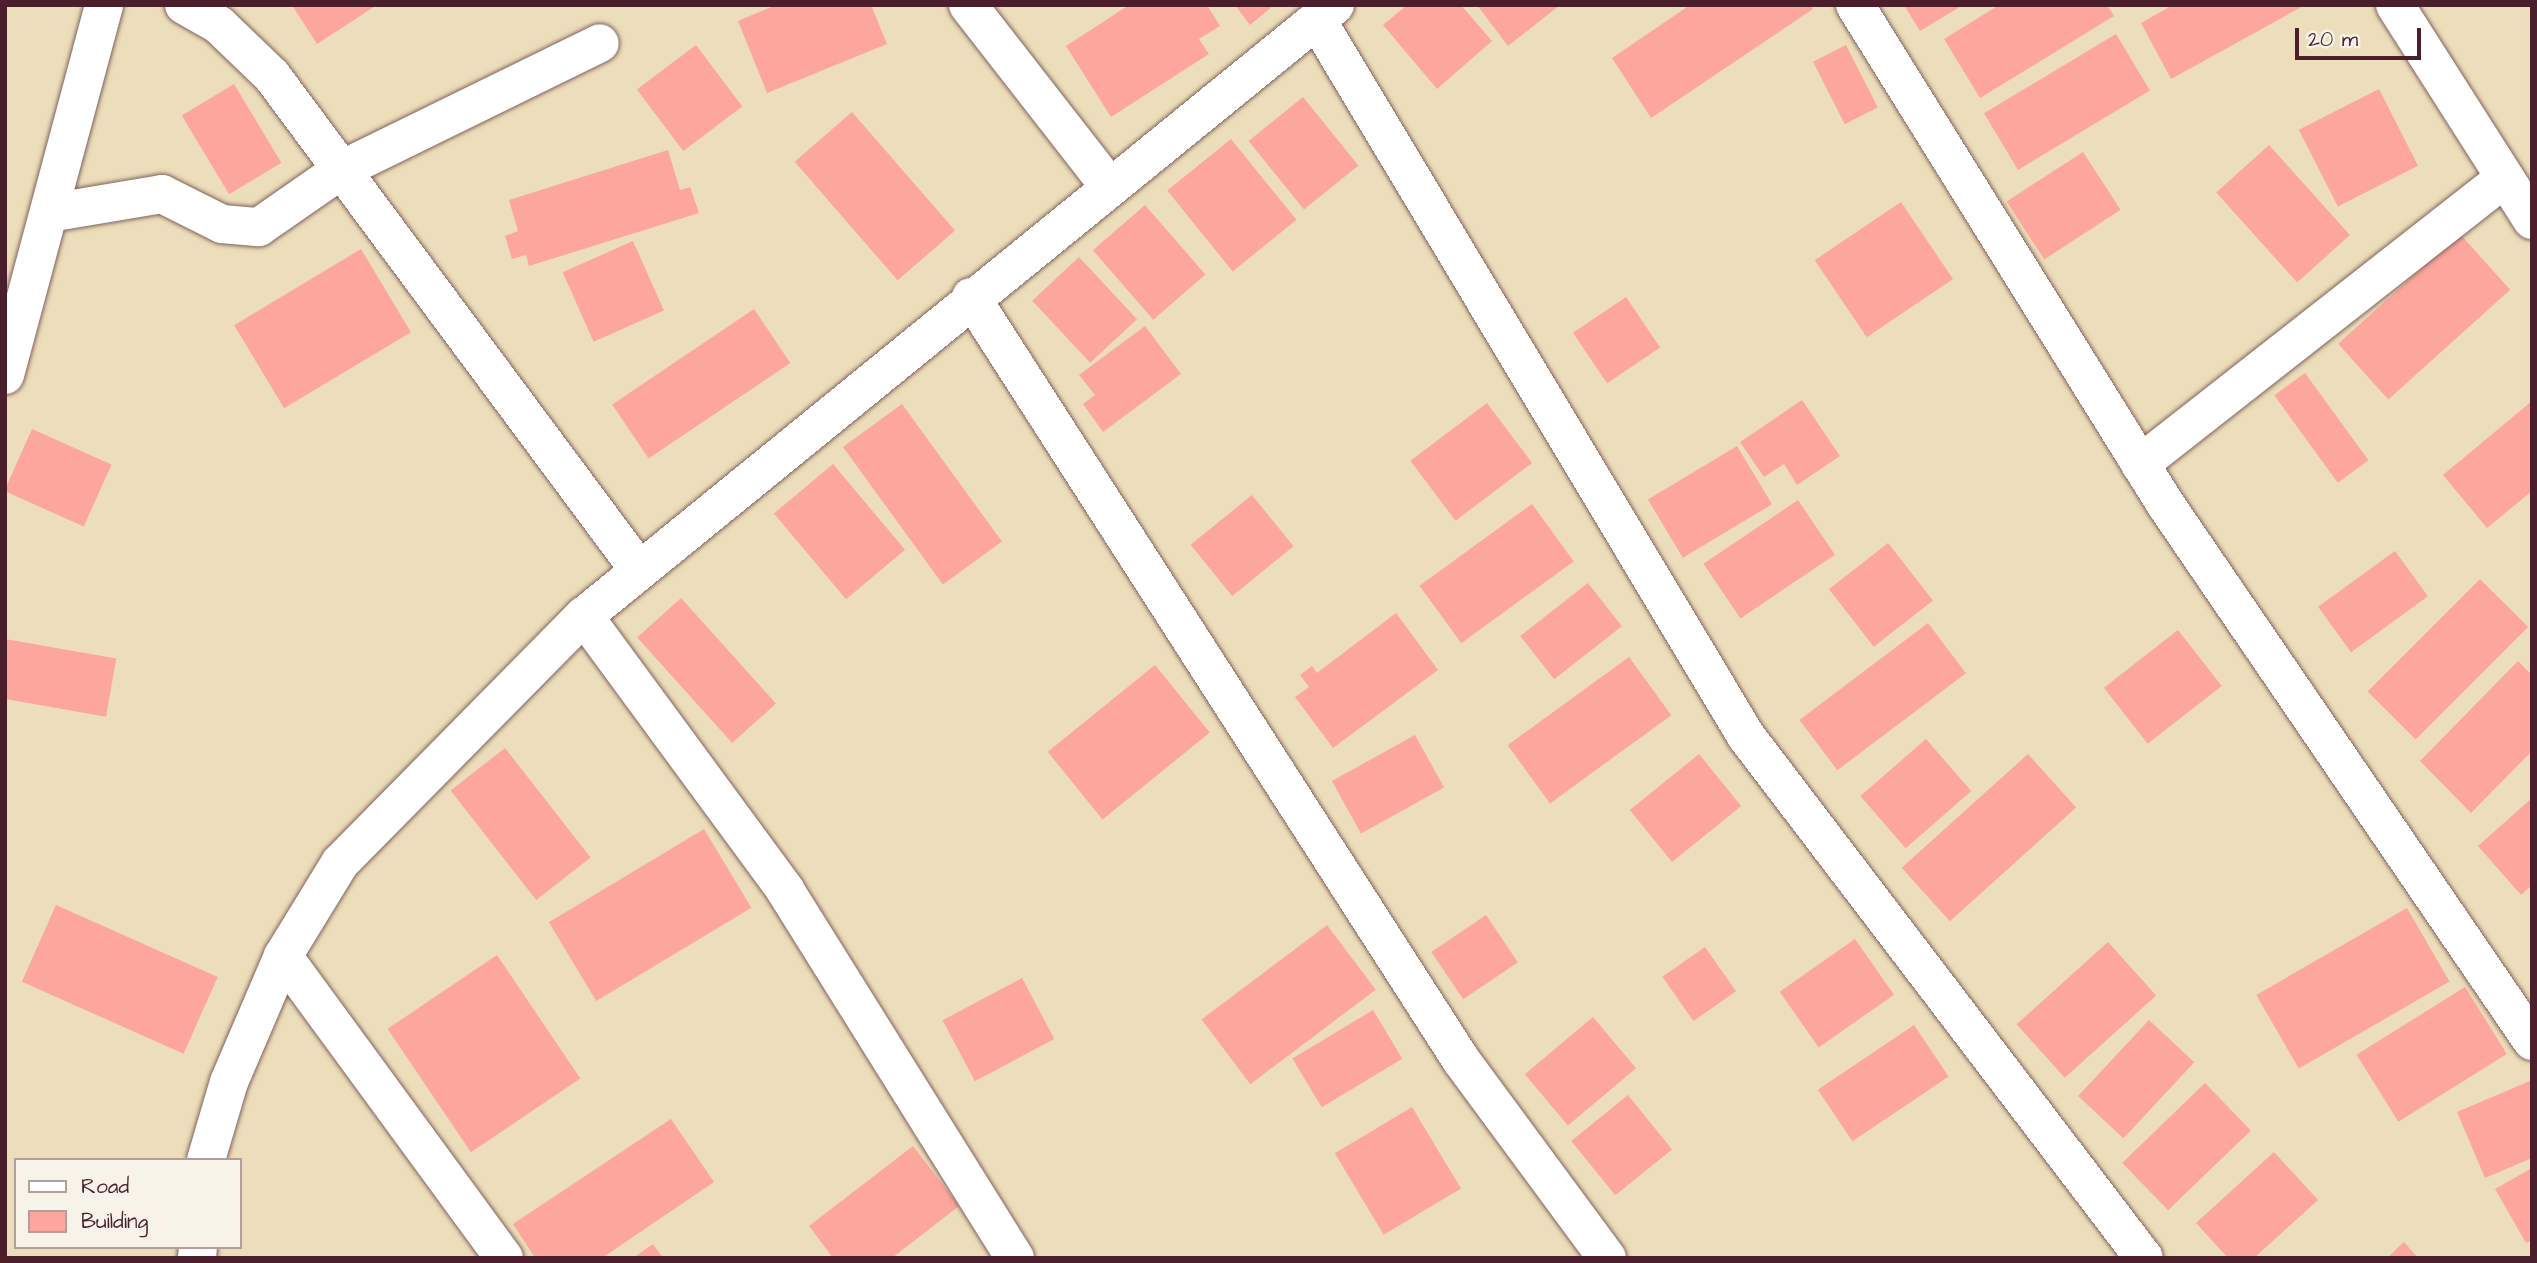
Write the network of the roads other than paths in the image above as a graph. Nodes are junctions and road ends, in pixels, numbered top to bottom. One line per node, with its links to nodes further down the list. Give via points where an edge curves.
1 (104, 5): 11 (street)
2 (184, 5): 8 (street, via 219,25 272,76)
3 (968, 5): 10 (street)
4 (1855, 5): 15 (street)
5 (2395, 5): 9 (street)
6 (1326, 13): 10 (street); 24 (street, via 1746,736)
7 (600, 43): 8 (street)
8 (341, 170): 11 (street, via 259,227 240,230 162,194); 16 (street)
9 (2504, 179): 12 (street); 15 (street)
10 (1109, 186): 13 (street)
11 (49, 213): 14 (street)
12 (2532, 220)
13 (971, 297): 16 (street); 23 (street, via 1461,1060)
14 (5, 375)
15 (2140, 464): 19 (street)
16 (639, 570): 17 (street)
17 (584, 616): 18 (street, via 340,863); 22 (street, via 785,890)
18 (283, 956): 20 (street, via 229,1082); 21 (street)
19 (2532, 1041)
20 (207, 1158)
21 (504, 1258)
22 (1015, 1258)
23 (1607, 1258)
24 (2144, 1258)

